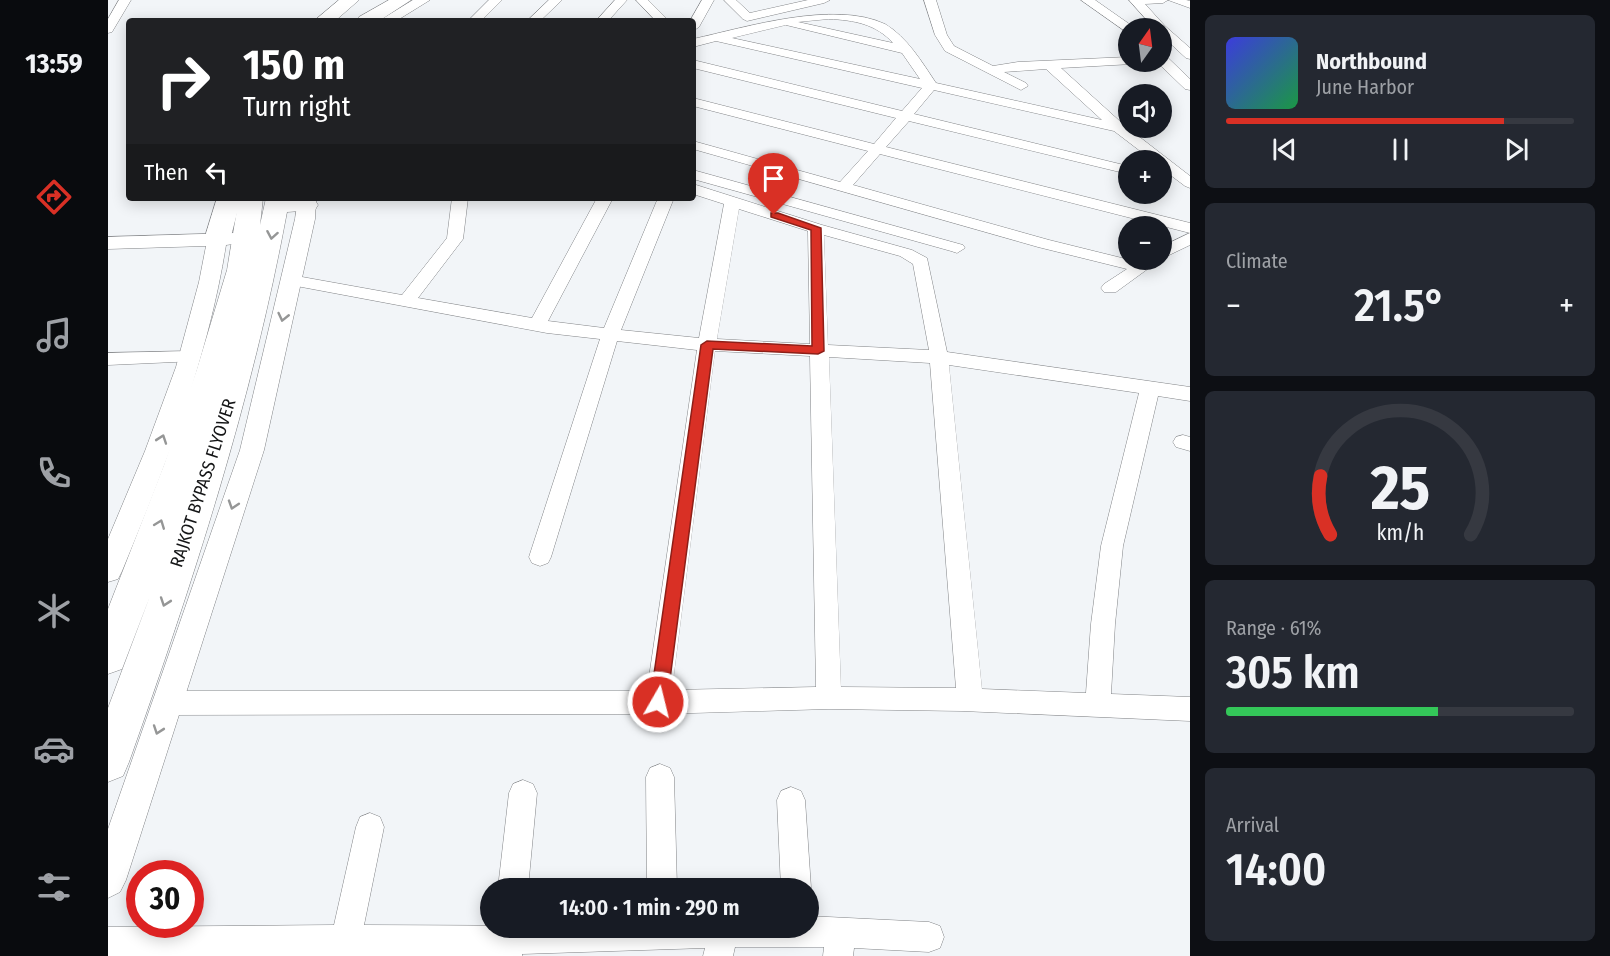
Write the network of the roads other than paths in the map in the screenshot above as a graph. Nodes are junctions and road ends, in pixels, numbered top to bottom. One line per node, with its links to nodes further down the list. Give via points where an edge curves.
1 (350, 0): 21 (main road)
2 (376, 0): 22 (main road)
3 (402, 0): 23 (main road)
4 (423, 0): 24 (street)
5 (496, 0): 25 (street)
6 (556, 0): 26 (street)
7 (621, 0): 27 (street)
8 (642, 0): 28 (street)
9 (708, 0): 32 (street)
10 (730, 0): 18 (street, via 741,18)
11 (824, 0): 18 (street)
12 (930, 0): 43 (street, via 945,43)
13 (1087, 0): 30 (street)
14 (1163, 0): 16 (street)
15 (1174, 0): 20 (street)
16 (1136, 1): 29 (street)
17 (124, 2): 19 (street); 33 (street)
18 (803, 2)
19 (108, 5)
20 (1190, 5)
21 (327, 18)
22 (349, 18)
23 (371, 18)
24 (391, 18)
25 (477, 18)
26 (536, 18)
27 (605, 18)
28 (660, 18)
29 (1151, 18)
30 (1118, 20)
31 (782, 22): 34 (street); 37 (street); 37 (street, via 822,15 862,19 881,25)
32 (697, 27)
33 (108, 29)
34 (718, 38): 36 (street); 44 (street)
35 (1172, 39): 38 (street)
36 (696, 43)
37 (906, 50): 44 (street)
38 (1190, 55)
39 (1118, 61): 40 (street)
40 (1049, 64): 43 (street); 49 (street)
41 (696, 65): 48 (street)
42 (1172, 69): 46 (street)
43 (993, 70): 45 (street)
44 (931, 86): 48 (street); 50 (street)
45 (1021, 86)
46 (1190, 86)
47 (696, 103): 53 (street)
48 (906, 116): 53 (street); 54 (street)
49 (1118, 127)
50 (1118, 128)
51 (1132, 138): 57 (street)
52 (696, 146): 58 (street)
53 (877, 148): 58 (street); 66 (street)
54 (1118, 168)
55 (696, 175): 70 (street)
56 (1172, 180): 57 (street)
57 (1190, 184)
58 (844, 188): 73 (street, via 1044,244)
59 (696, 190): 64 (street)
60 (271, 201): 69 (main road, RAJKOT BYPASS FLYOVER); 75 (street, via 305,219); 96 (main road, RAJKOT BYPASS FLYOVER, one-way to 96, via 251,327 217,447)
61 (460, 201): 77 (street, via 455,239)
62 (603, 201): 78 (street)
63 (665, 201): 79 (street)
64 (732, 202): 65 (street); 80 (street)
65 (816, 228): 81 (street); 83 (street, via 921,262)
66 (1190, 228)
67 (1190, 238): 71 (street)
68 (108, 243): 69 (street)
69 (230, 246): 72 (street); 82 (street); 89 (main road, RAJKOT BYPASS FLYOVER, one-way to 69, via 171,497 208,383)
70 (957, 248)
71 (1172, 248)
72 (108, 255)
73 (1118, 258)
74 (1135, 270): 76 (street)
75 (291, 280): 77 (street); 93 (street, one-way to 93, via 252,450)
76 (1110, 288)
77 (407, 301): 78 (street)
78 (537, 325): 79 (street)
79 (610, 335): 80 (street); 87 (street)
80 (707, 345): 81 (street); 92 (street)
81 (818, 351): 83 (street); 90 (street)
82 (190, 357): 84 (street); 88 (street, one-way to 82, via 149,475)
83 (939, 357): 85 (street); 91 (street)
84 (108, 359)
85 (1150, 387): 86 (street); 94 (street, via 1112,546)
86 (1190, 393)
87 (540, 557)
88 (108, 571)
89 (108, 657)
90 (829, 698): 91 (street); 92 (street)
91 (970, 700): 94 (street)
92 (658, 702): 93 (street)
93 (167, 703): 104 (street, one-way to 104)
94 (1098, 705): 95 (street)
95 (1190, 709)
96 (108, 762)
97 (660, 777): 102 (street)
98 (523, 793): 101 (street)
99 (791, 800): 103 (street)
100 (370, 827): 114 (street)
101 (514, 878)
102 (662, 878)
103 (795, 878)
104 (108, 880)
105 (819, 937): 113 (street)
106 (929, 937): 113 (street)
107 (539, 938): 110 (street)
108 (699, 938): 112 (street)
109 (748, 938): 112 (street)
110 (508, 940): 114 (street)
111 (108, 942): 114 (street)
112 (721, 943)
113 (839, 944)
114 (345, 948)

